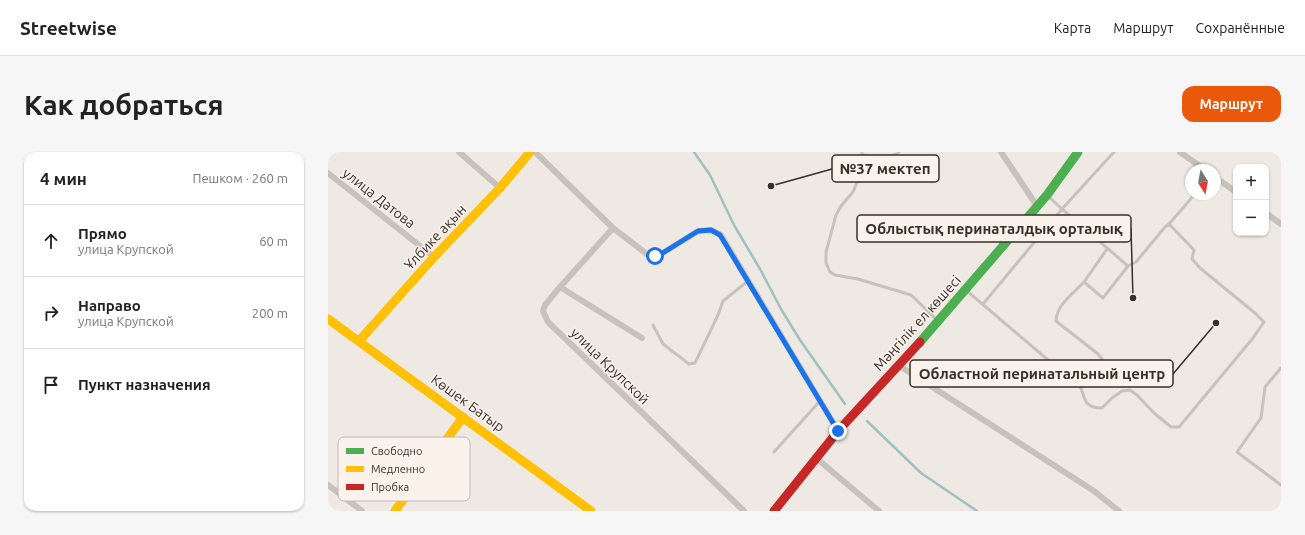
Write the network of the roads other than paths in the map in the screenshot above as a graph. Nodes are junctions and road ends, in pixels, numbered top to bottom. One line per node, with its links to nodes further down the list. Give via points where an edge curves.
1 (459, 152): 13 (street)
2 (530, 152): 13 (street, Ұлбике ақын)
3 (535, 152): 22 (street)
4 (899, 152): 9 (lane, via 891,156)
5 (1001, 152): 17 (street)
6 (1078, 152): 15 (street, Мәңгілік ел көшесі)
7 (1114, 152): 18 (lane)
8 (1180, 152): 10 (street)
9 (862, 154): 32 (lane, via 860,175 853,192 836,215 826,252 826,263 830,272 911,295)
10 (1197, 164)
11 (328, 173): 24 (street, улица Датова)
12 (1221, 181): 14 (street)
13 (500, 188): 24 (street, Ұлбике ақын)
14 (1233, 190)
15 (1047, 195): 17 (street, Мәңгілік ел көшесі); 18 (lane)
16 (1190, 200): 20 (lane)
17 (1037, 206): 29 (street, Мәңгілік ел көшесі)
18 (1062, 209): 23 (lane); 30 (lane)
19 (1269, 215): 21 (street)
20 (1169, 224): 25 (lane, via 1136,262); 38 (lane, via 1194,250 1192,259 1200,268 1264,322 1179,427 1171,427 1130,390 1122,391 1102,408 1094,408 1086,402)
21 (1281, 224)
22 (612, 228): 26 (street, via 648,255 655,256 698,231 711,230 720,235); 28 (street, улица Крупской)
23 (1107, 249): 25 (lane); 27 (lane)
24 (434, 257): 35 (street, Ұлбике ақын)
25 (1128, 266): 27 (lane, via 1103,298)
26 (748, 281): 33 (lane, via 723,301 695,363 689,364 663,344); 39 (street)
27 (1084, 282): 38 (lane, via 1062,305 1056,316 1056,320 1102,360)
28 (560, 287): 34 (street); 53 (street, улица Крупской, via 545,305 543,311 548,322)
29 (966, 290): 30 (lane); 32 (street, Мәңгілік ел көшесі)
30 (983, 304): 38 (lane)
31 (328, 319): 35 (street, Көшек Батыр)
32 (939, 321): 36 (street, Мәңгілік ел көшесі)
33 (653, 325)
34 (642, 338)
35 (359, 341): 40 (street, Көшек Батыр)
36 (898, 366): 41 (street, Мәңгілік ел көшесі); 56 (street, via 1094,491)
37 (1281, 368): 46 (lane, via 1265,387 1261,418 1237,452)
38 (1081, 388)
39 (820, 401): 41 (street); 43 (lane)
40 (463, 417): 42 (street); 52 (street, Көшек Батыр)
41 (838, 431): 44 (street, Мәңгілік ел көшесі)
42 (449, 437)
43 (774, 452)
44 (815, 458): 54 (street, Мәңгілік ел көшесі); 55 (street)
45 (328, 485): 47 (street)
46 (1281, 485)
47 (338, 493)
48 (349, 501): 50 (street)
49 (402, 501): 51 (street)
50 (362, 511)
51 (395, 511)
52 (592, 511)
53 (744, 511)
54 (774, 511)
55 (879, 511)
56 (1119, 511)

